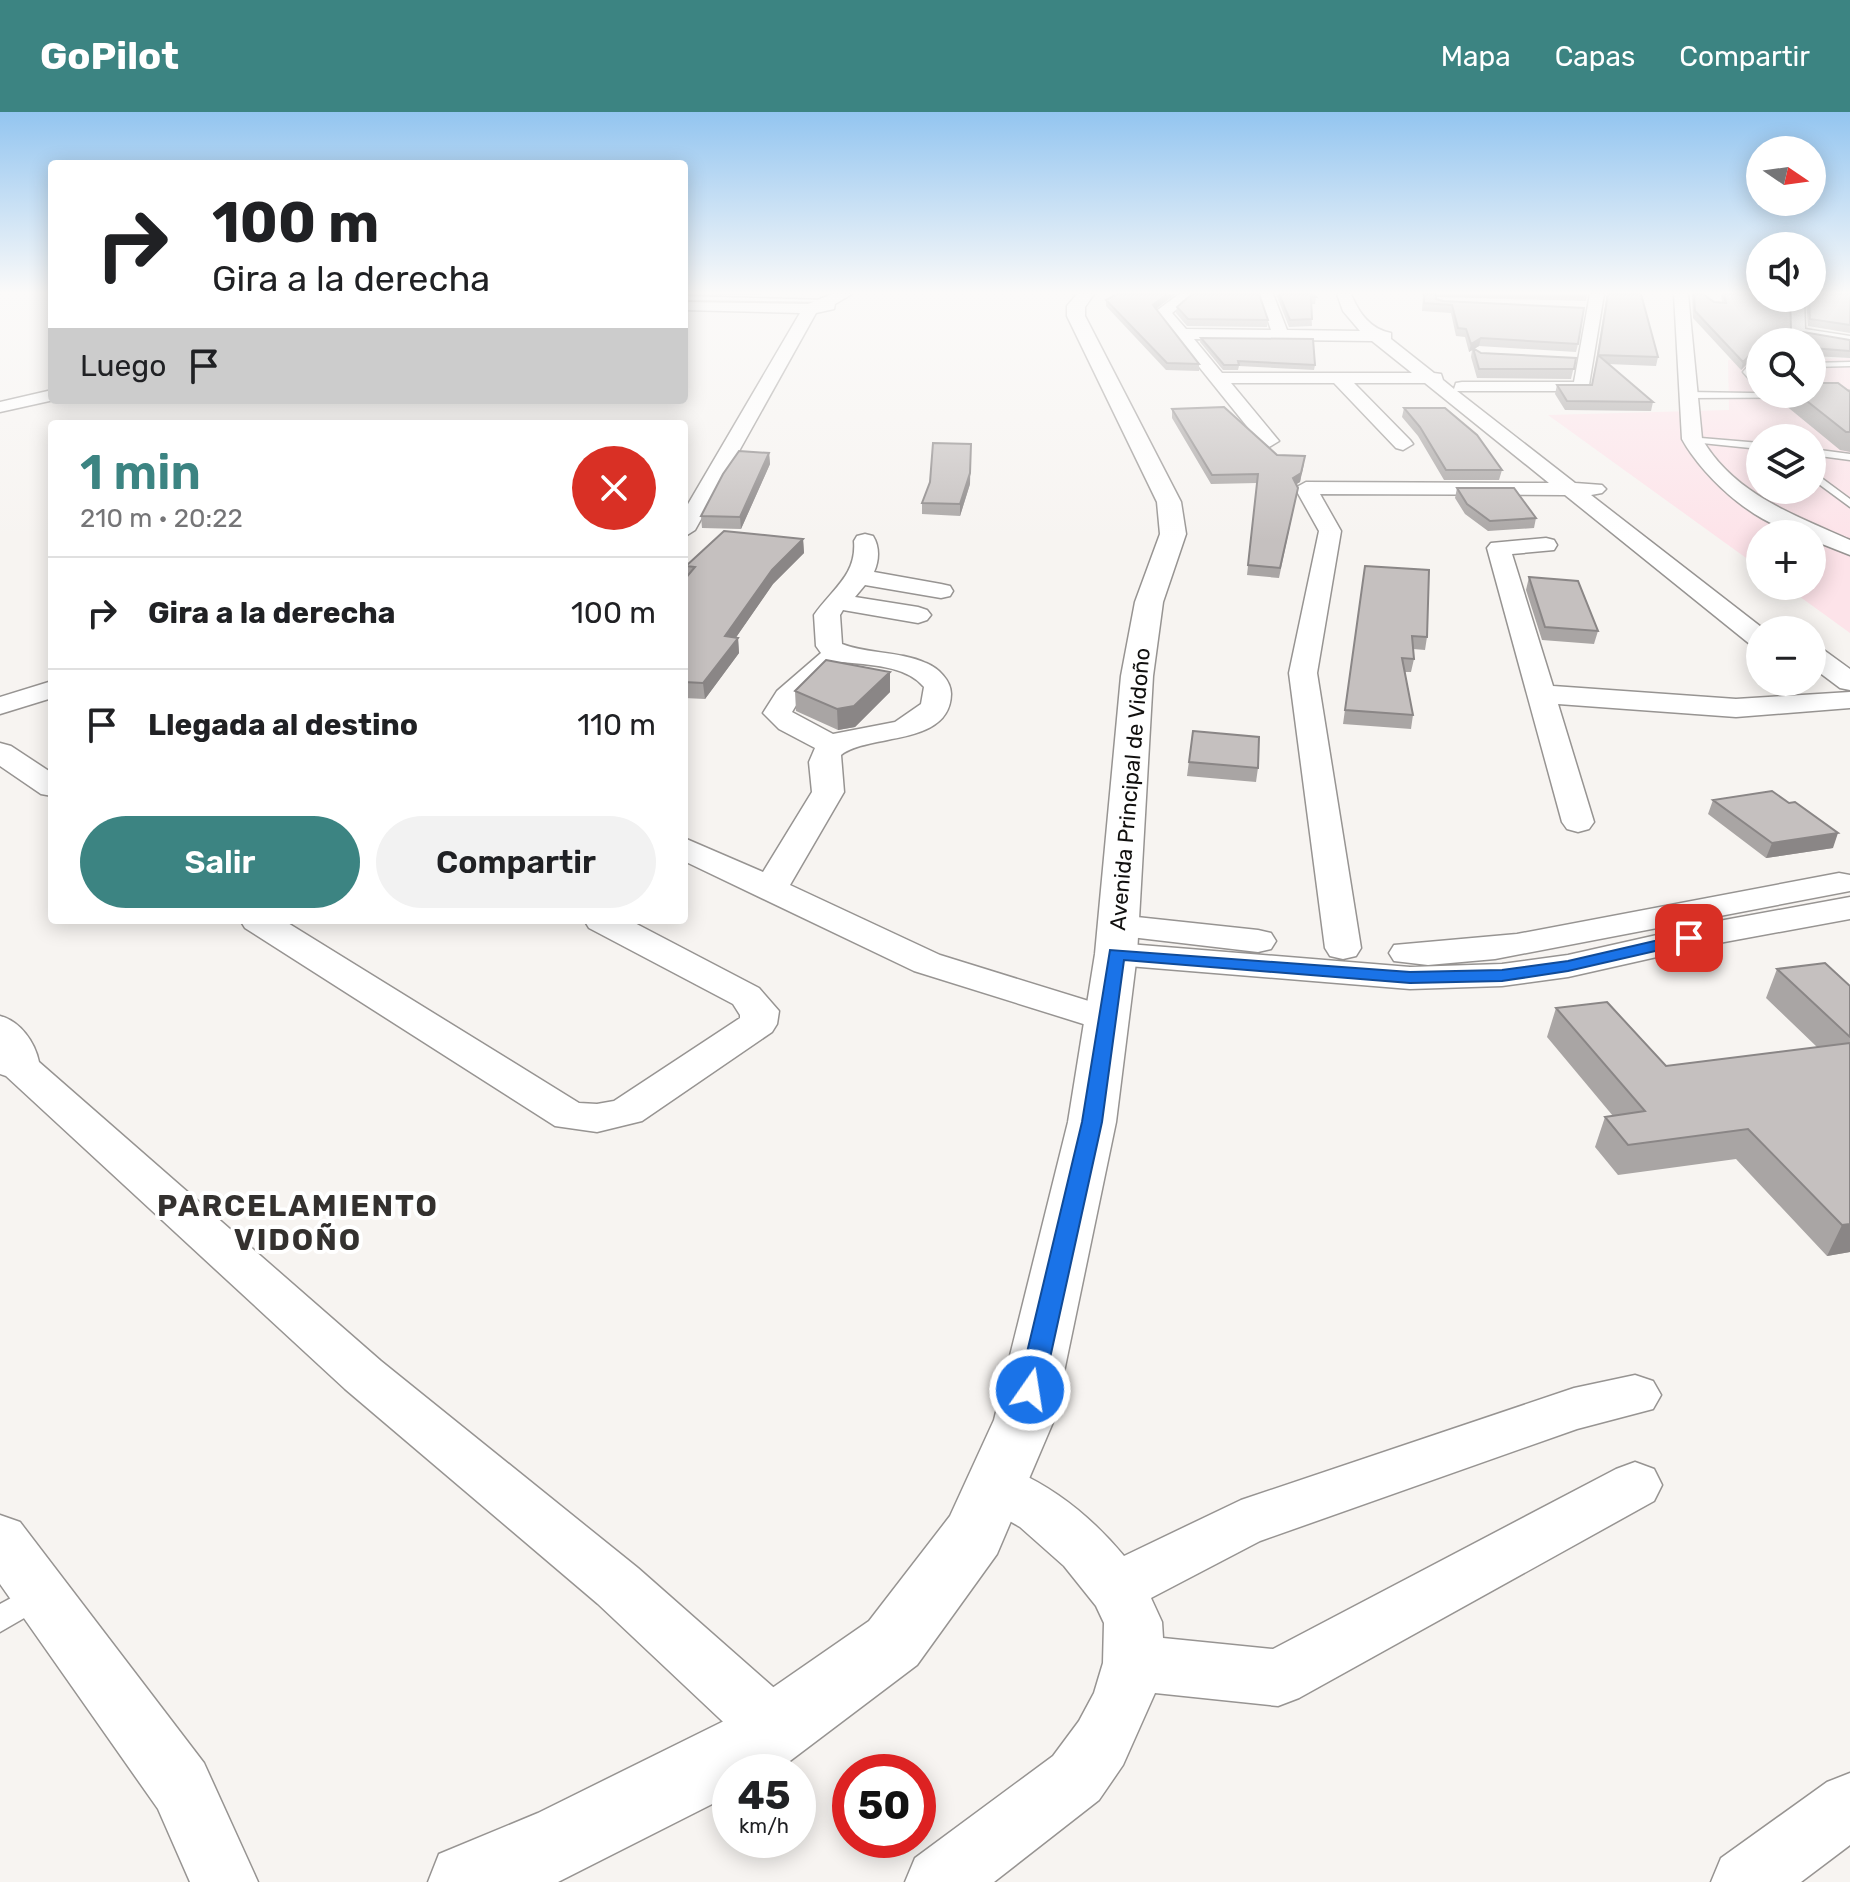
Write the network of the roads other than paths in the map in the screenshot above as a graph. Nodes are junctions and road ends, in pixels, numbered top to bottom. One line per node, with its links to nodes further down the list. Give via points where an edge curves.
1 (775, 377): 32 (street)
2 (1106, 377): 59 (main road, Avenida Principal de Vidoño, via 1173,518 1173,534 1149,602 1137,676)
3 (1448, 377): 10 (street)
4 (1581, 377): 10 (street, via 1582,387)
5 (1687, 377): 14 (street)
6 (1711, 377): 20 (street)
7 (1217, 378): 8 (street); 23 (street)
8 (1339, 378): 9 (street); 24 (street)
9 (1428, 378): 10 (street); 30 (street)
10 (1456, 382): 30 (street)
11 (1826, 394): 12 (lane)
12 (1850, 394)
13 (48, 396): 18 (street)
14 (1688, 399): 20 (lane); 22 (street)
15 (1826, 402): 16 (lane)
16 (1850, 402)
17 (1746, 404): 20 (lane)
18 (0, 407)
19 (1757, 408): 20 (lane)
20 (1715, 416): 21 (lane); 22 (lane); 33 (street, via 1729,465 1755,488)
21 (1746, 437)
22 (1692, 439): 36 (street, via 1700,458 1721,481)
23 (1269, 441)
24 (1403, 444)
25 (1826, 454): 26 (lane)
26 (1850, 457)
27 (1826, 466): 28 (lane)
28 (1850, 467)
29 (1826, 485): 31 (lane)
30 (1582, 489): 40 (street); 42 (street); 60 (street, via 1306,488 1330,531 1303,673)
31 (1850, 504)
32 (688, 523)
33 (1850, 534)
34 (865, 541): 37 (street, via 869,558)
35 (1546, 545): 46 (street, via 1499,548)
36 (1850, 548)
37 (859, 577): 38 (street); 41 (street)
38 (941, 591)
39 (918, 615): 41 (street)
40 (1760, 616)
41 (835, 627): 49 (street, via 777,713); 49 (street, via 911,665 934,659 938,686 937,700 925,718)
42 (1746, 627)
43 (1826, 671): 47 (street)
44 (1826, 687): 47 (street)
45 (48, 690): 48 (street)
46 (1541, 694): 47 (street, via 1736,708); 52 (street)
47 (1848, 698)
48 (0, 706)
49 (832, 747): 55 (street, via 824,757 828,792)
50 (0, 752): 51 (street)
51 (48, 784)
52 (1578, 822)
53 (688, 850): 55 (street)
54 (1850, 882): 60 (street, via 1495,947 1413,953)
55 (770, 889): 61 (street, via 927,963)
56 (1850, 908): 59 (street, via 1502,975 1395,977)
57 (264, 924): 58 (street, via 570,1116 597,1118 639,1104 758,1024 761,1016 746,996)
58 (610, 924)
59 (1117, 940): 60 (street); 61 (main road, Avenida Principal de Vidoño)
60 (1343, 948)
61 (1107, 1019): 65 (main road, Avenida Principal de Vidoño, via 1092,1122 1024,1420)
62 (7, 1052): 70 (street, via 363,1375 618,1586)
63 (1635, 1395): 67 (street, via 1574,1409 1241,1524)
64 (1635, 1485): 69 (street, via 1278,1678)
65 (995, 1486): 67 (street, via 1039,1510 1084,1549); 70 (main road, Avenida Principal de Vidoño, via 974,1534 893,1643)
66 (0, 1539): 68 (street)
67 (1116, 1588): 69 (street, via 1133,1622)
68 (20, 1606): 72 (street, via 181,1786)
69 (1133, 1663): 74 (street, via 1122,1701 1076,1778)
70 (775, 1729): 73 (main road, Avenida Principal de Vidoño, via 565,1840)
71 (1850, 1805): 75 (street)
72 (224, 1882)
73 (467, 1882)
74 (939, 1882)
75 (1745, 1882)

